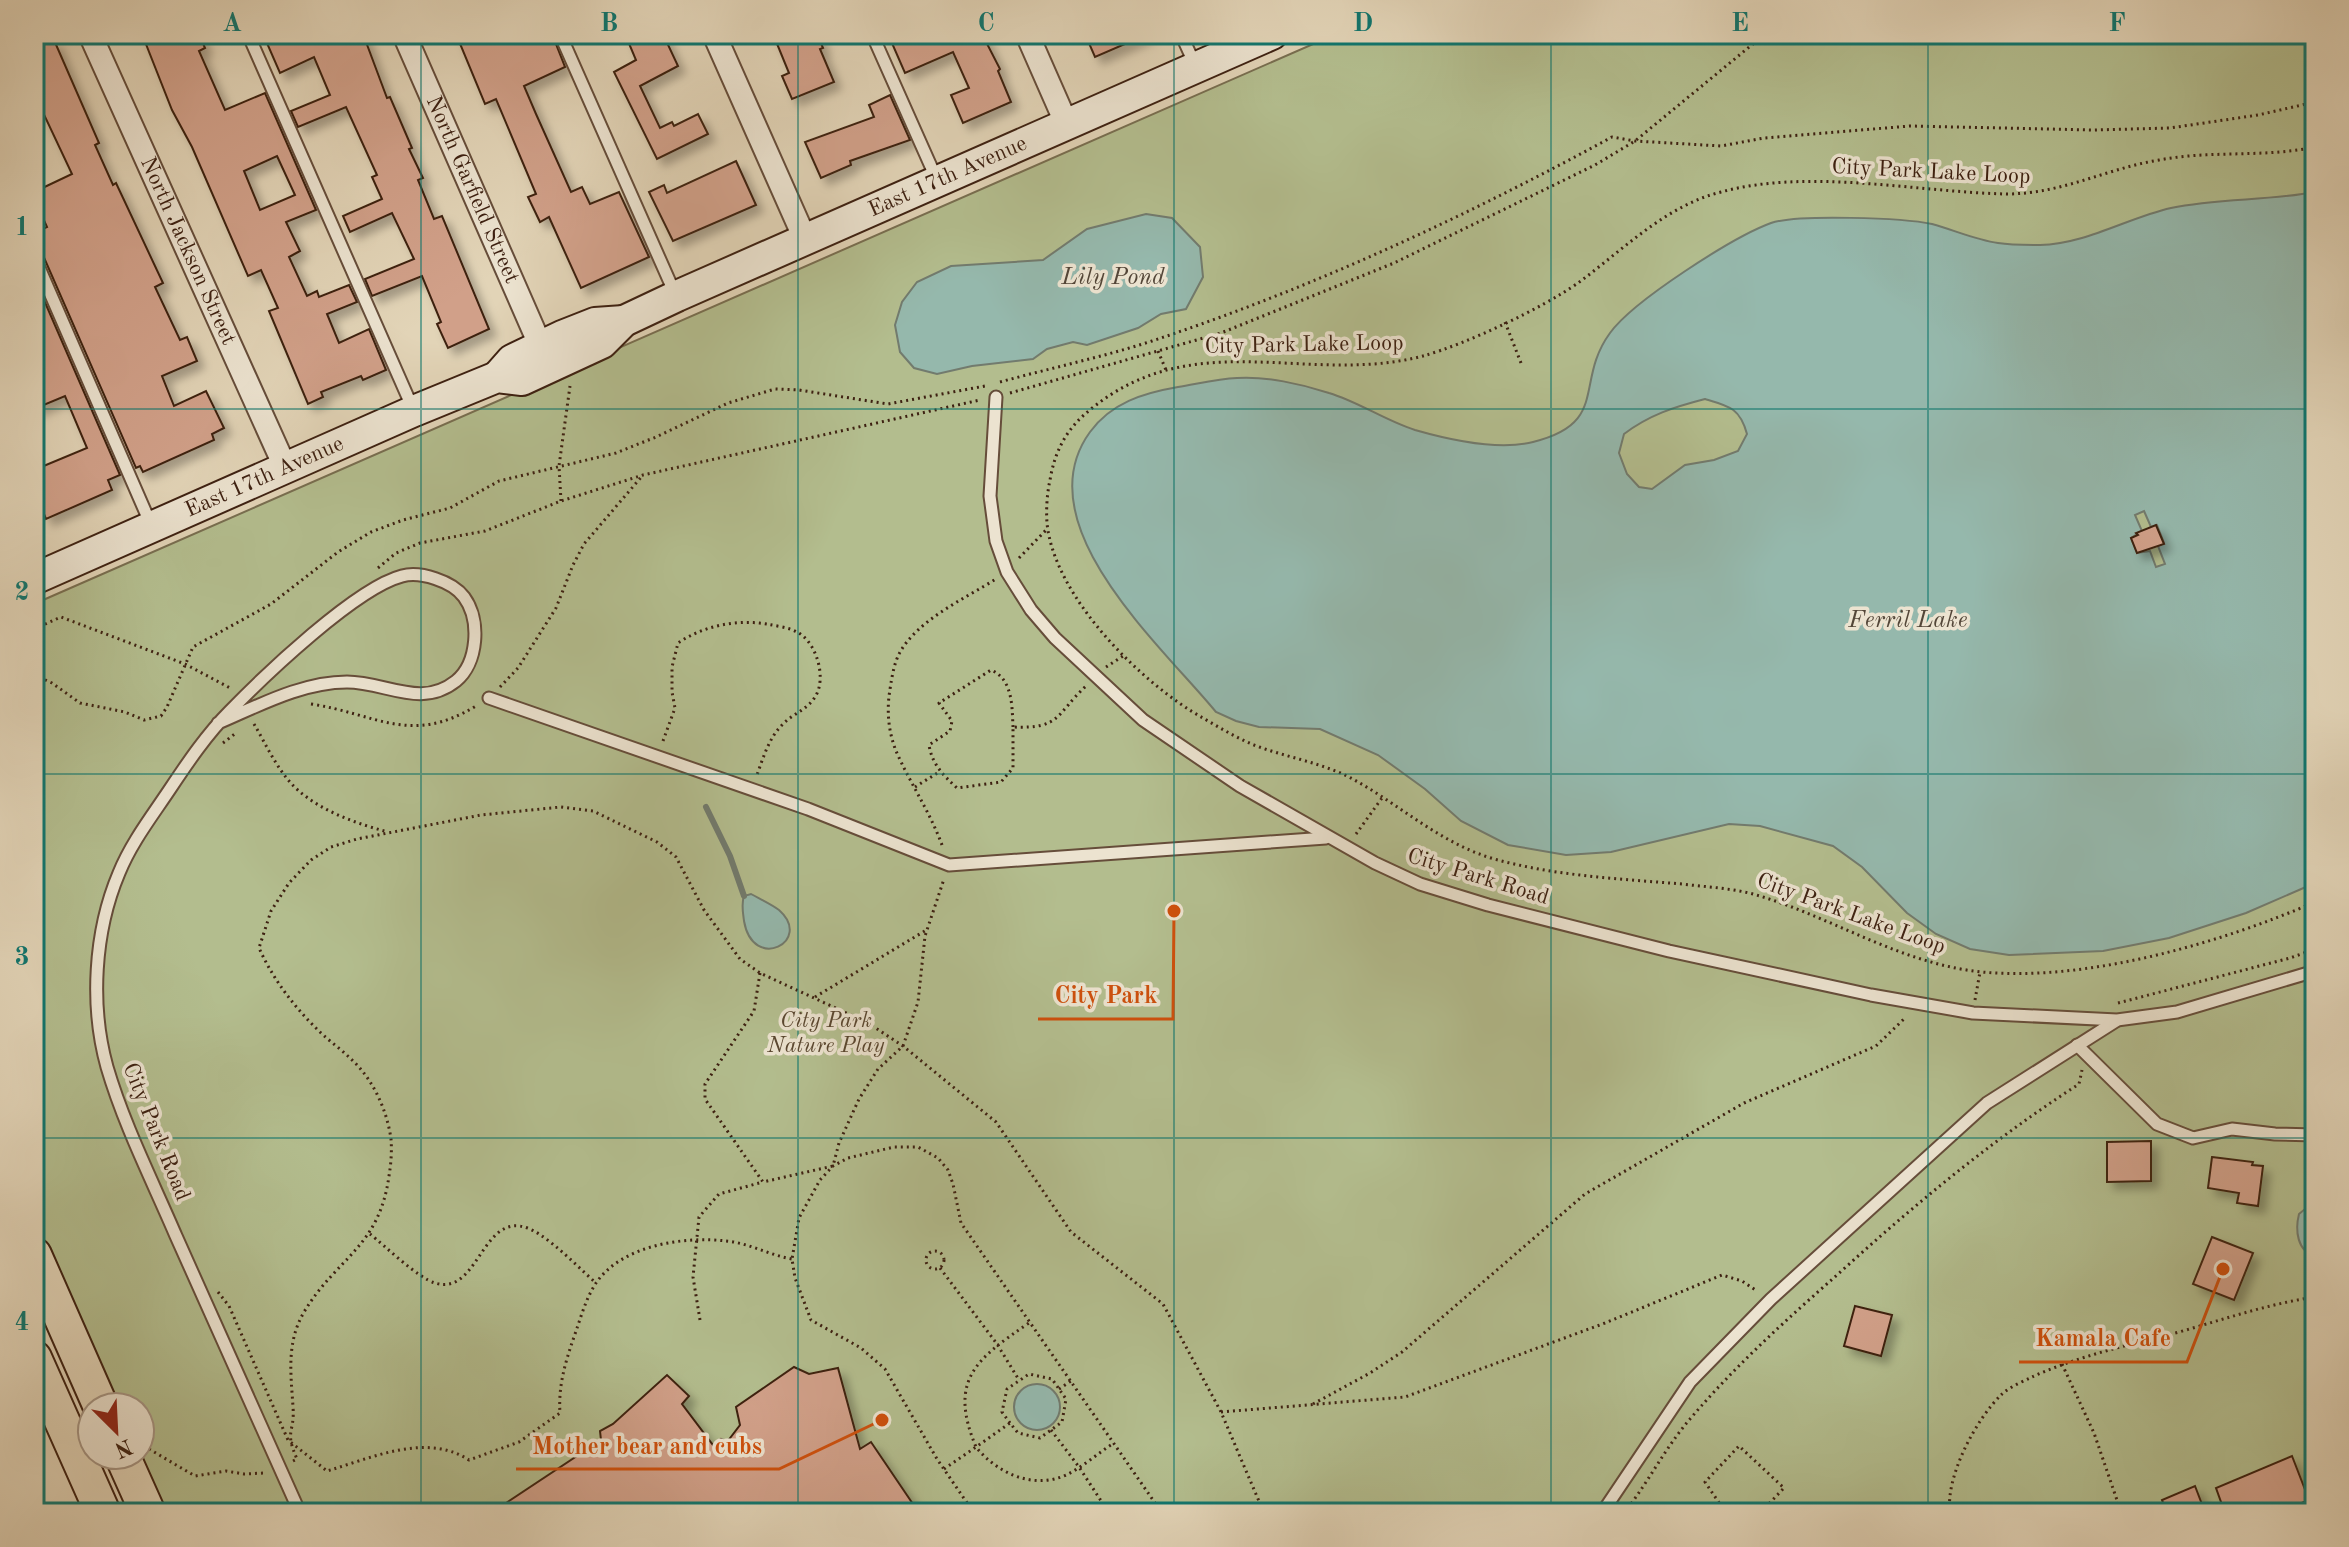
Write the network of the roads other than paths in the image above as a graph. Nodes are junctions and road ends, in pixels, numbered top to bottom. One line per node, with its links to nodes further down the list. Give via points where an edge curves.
1 (90, 34): 21 (street, North Jackson Street)
2 (248, 34): 20 (lane)
3 (404, 34): 17 (street, North Garfield Street)
4 (560, 34): 15 (lane)
5 (714, 34): 13 (street)
6 (872, 34): 12 (lane)
7 (1027, 34): 11 (street)
8 (1181, 34): 10 (lane)
9 (1272, 34): 10 (main road, East 17th Avenue)
10 (1196, 67): 11 (main road, East 17th Avenue)
11 (1067, 125): 12 (main road, East 17th Avenue)
12 (938, 181): 13 (main road, East 17th Avenue)
13 (805, 239): 15 (main road, East 17th Avenue)
14 (34, 256): 22 (lane)
15 (677, 296): 16 (main road, East 17th Avenue)
16 (624, 321): 17 (main road, East 17th Avenue, via 595,323); 18 (main road, East 17th Avenue, via 602,343 522,380)
17 (541, 347): 18 (main road, East 17th Avenue, via 512,360)
18 (497, 377): 20 (main road, East 17th Avenue)
19 (996, 397): 26 (lane, City Park Road, via 990,496 996,541 1007,572 1039,619 1143,720)
20 (414, 411): 21 (main road, East 17th Avenue)
21 (286, 469): 22 (main road, East 17th Avenue)
22 (153, 527): 23 (main road, East 17th Avenue)
23 (34, 579)
24 (489, 698): 26 (lane, via 949,865)
25 (218, 723): 25 (lane, City Park Road, via 289,693 323,685 347,682 414,695 438,692 458,679 475,645 464,596 448,584 405,575 373,588 299,647); 38 (lane, City Park Road, via 146,824 119,872 104,919 97,973 99,1028 124,1115)
26 (1329, 838): 28 (lane, City Park Road, via 1420,884 1716,961 1973,1013)
27 (2315, 971): 28 (lane, City Park Road, via 2177,1012)
28 (2117, 1020): 29 (lane, City Park Road)
29 (2077, 1045): 30 (lane, via 2157,1124 2193,1138 2232,1129); 39 (lane, City Park Road, via 1987,1103 1771,1299 1690,1382)
30 (2315, 1135)
31 (34, 1255): 33 (main road)
32 (34, 1358): 34 (main road)
33 (94, 1391)
34 (42, 1399): 36 (main road)
35 (140, 1471): 37 (main road)
36 (103, 1513)
37 (148, 1513)
38 (300, 1513)
39 (1602, 1513)

